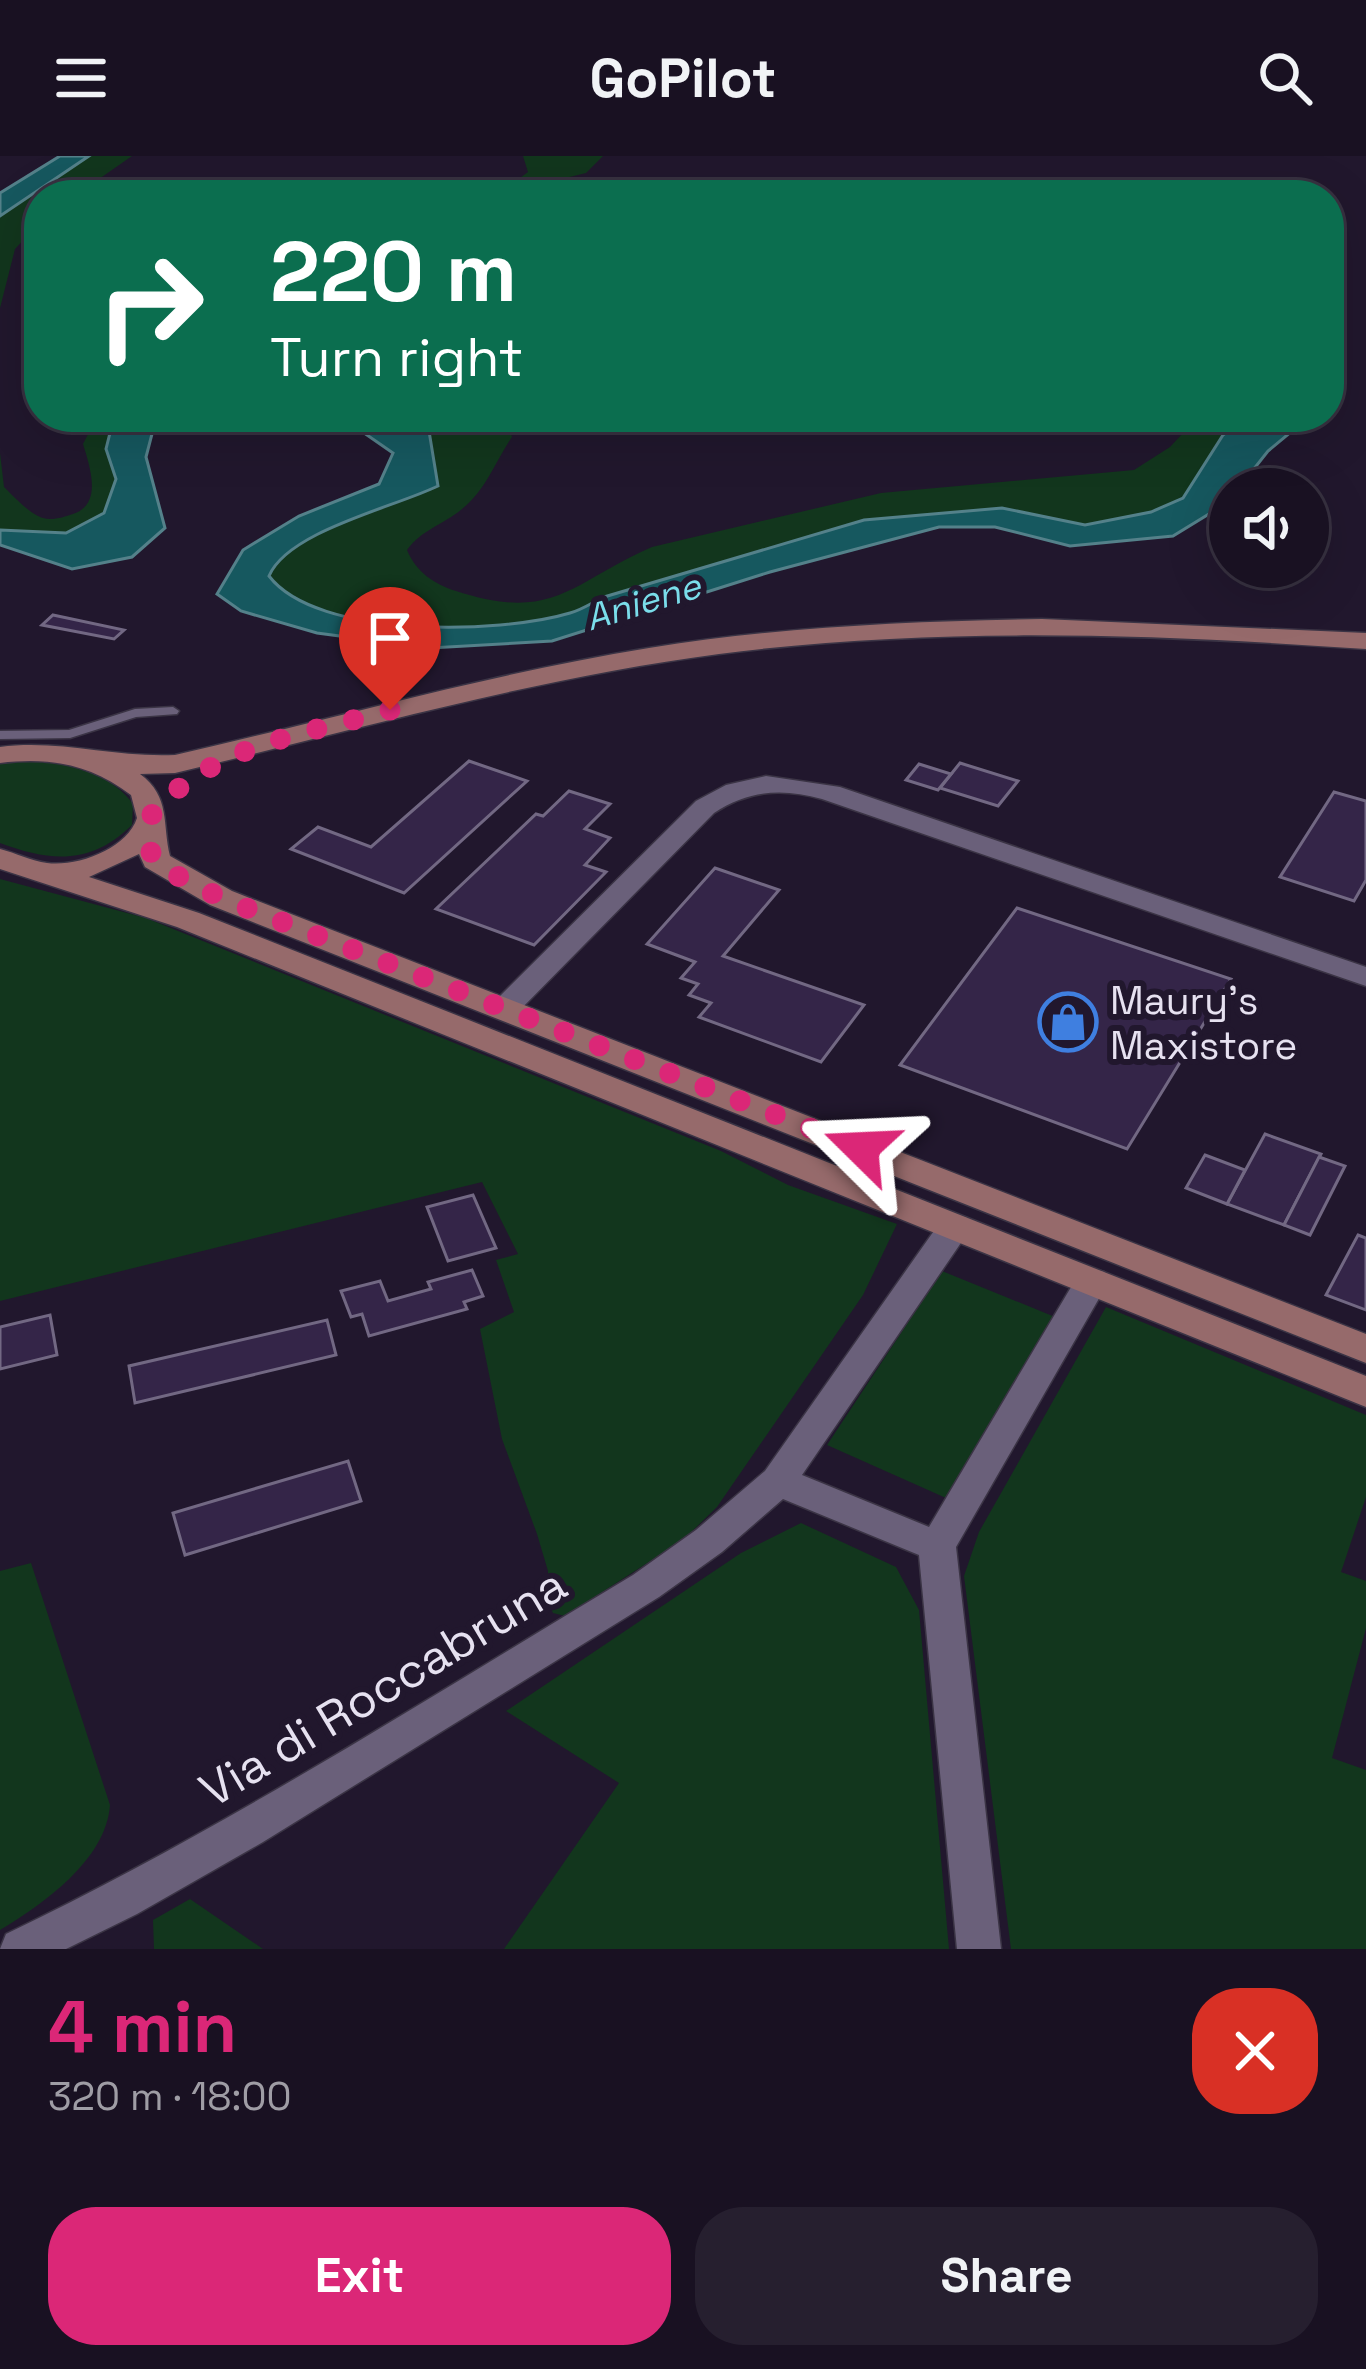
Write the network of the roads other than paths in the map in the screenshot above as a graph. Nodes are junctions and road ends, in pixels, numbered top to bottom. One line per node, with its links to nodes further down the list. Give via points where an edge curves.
1 (1366, 640): 4 (main road, via 1021,625 834,633 489,685)
2 (172, 711): 3 (lane, via 135,713 70,734)
3 (0, 735)
4 (272, 742): 6 (main road, via 163,765); 7 (main road, via 190,777)
5 (0, 755): 6 (main road, via 57,751)
6 (92, 760): 7 (main road, via 143,790)
7 (150, 821): 9 (main road, via 107,860); 11 (main road, via 156,861 183,880)
8 (0, 858): 9 (main road)
9 (45, 872): 12 (main road, via 188,920)
10 (1366, 977): 11 (street, via 831,794 771,783 705,806)
11 (505, 1008): 14 (main road)
12 (956, 1226): 13 (main road); 16 (street, Via di Roccabruna)
13 (1092, 1281): 15 (main road); 17 (street)
14 (1366, 1349)
15 (1366, 1392)
16 (778, 1481): 17 (street); 18 (street, Via di Roccabruna, via 646,1586 217,1847)
17 (937, 1546): 19 (street)
18 (21, 1949)
19 (979, 1949)

